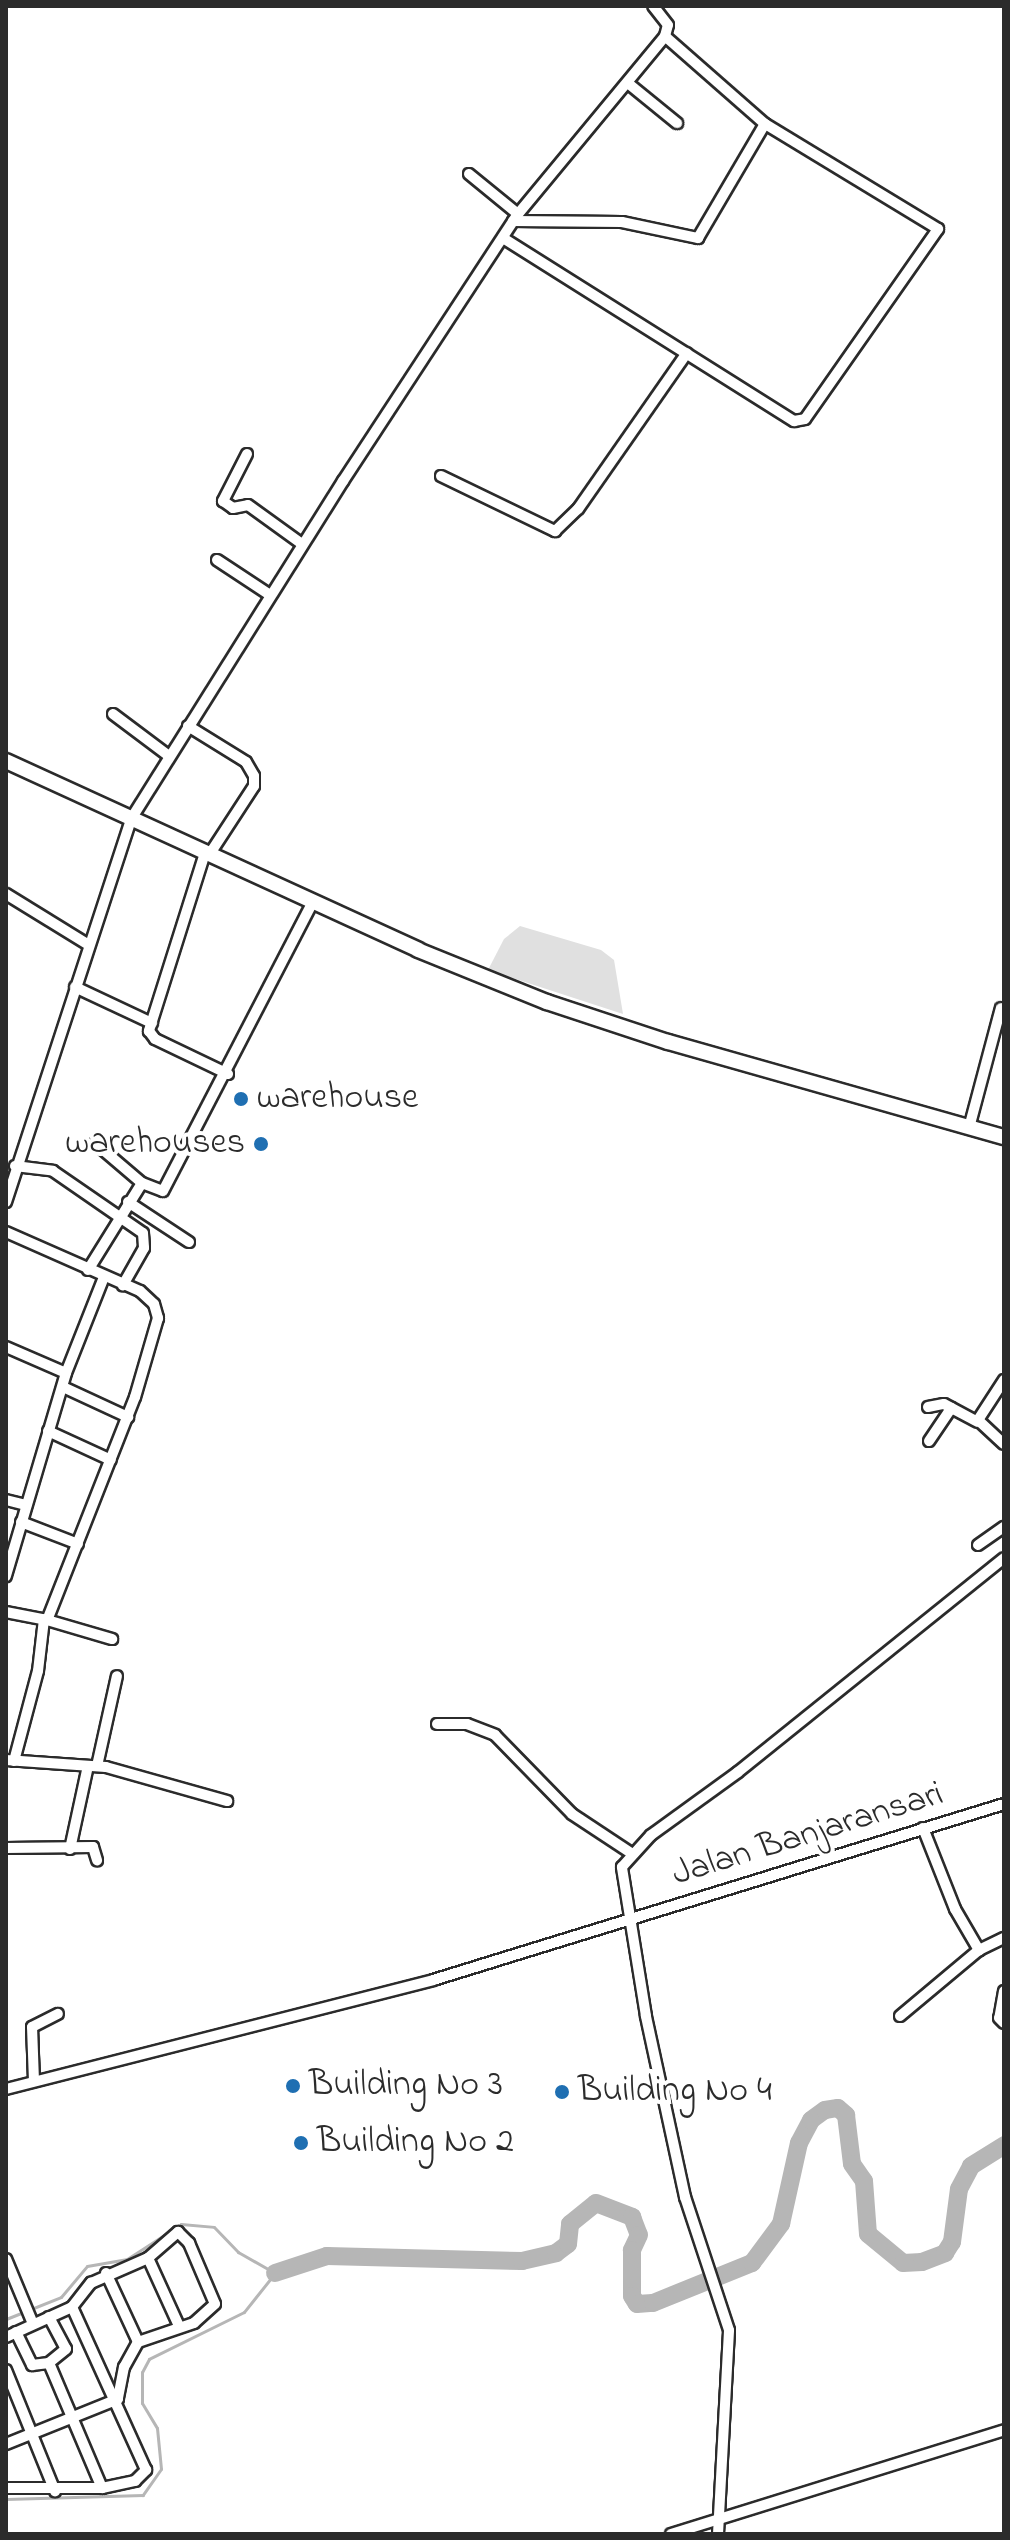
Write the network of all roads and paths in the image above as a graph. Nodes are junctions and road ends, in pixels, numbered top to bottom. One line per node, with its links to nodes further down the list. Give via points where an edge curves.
1 (653, 6): 2 (street, via 668,25)
2 (665, 36): 3 (street); 5 (street)
3 (629, 84): 4 (street); 7 (street)
4 (677, 123)
5 (765, 124): 7 (street, via 698,238 622,222); 9 (street, via 930,223 937,233 801,422)
6 (469, 174): 7 (street)
7 (515, 218): 8 (street)
8 (503, 238): 9 (street); 12 (street)
9 (687, 353): 11 (street, via 635,433 555,531)
10 (247, 454): 12 (street, via 223,501 233,508 248,505)
11 (441, 476)
12 (302, 544): 14 (street)
13 (217, 560): 14 (street)
14 (270, 595): 16 (street)
15 (113, 714): 17 (street)
16 (188, 726): 17 (street); 20 (street, via 246,762 254,776 254,786)
17 (169, 756): 19 (street)
18 (6, 761): 19 (main road)
19 (131, 819): 20 (main road); 23 (street)
20 (207, 854): 22 (main road); 26 (street)
21 (6, 894): 23 (street)
22 (313, 902): 27 (street); 28 (main road, via 547,1002)
23 (89, 945): 24 (street)
24 (75, 987): 26 (street); 31 (street)
25 (1001, 1008): 28 (street)
26 (152, 1023): 27 (street, via 149,1031 155,1039)
27 (228, 1074): 32 (street, via 163,1191)
28 (969, 1128): 29 (main road)
29 (1004, 1137)
30 (95, 1143): 32 (street)
31 (15, 1166): 33 (street); 35 (street, via 53,1171)
32 (142, 1183): 34 (street)
33 (6, 1202)
34 (128, 1202): 35 (street); 37 (street)
35 (120, 1213): 38 (street); 40 (street, via 146,1242)
36 (6, 1232): 38 (street)
37 (189, 1242)
38 (88, 1270): 39 (street)
39 (104, 1277): 40 (street); 42 (street)
40 (123, 1285): 47 (street, via 149,1298 158,1318)
41 (6, 1347): 42 (street)
42 (66, 1373): 44 (street)
43 (1004, 1380): 48 (street)
44 (63, 1387): 47 (street); 49 (street)
45 (928, 1407): 46 (street, via 939,1403)
46 (951, 1408): 48 (street); 50 (street)
47 (128, 1417): 52 (street)
48 (978, 1422): 51 (street)
49 (48, 1431): 52 (street); 54 (street)
50 (929, 1441)
51 (1004, 1444)
52 (111, 1460): 57 (street)
53 (6, 1500): 54 (street)
54 (26, 1505): 55 (street)
55 (21, 1522): 57 (street); 60 (street)
56 (1004, 1527): 58 (street)
57 (78, 1544): 62 (street)
58 (978, 1545)
59 (1004, 1558): 73 (street)
60 (6, 1576)
61 (6, 1612): 62 (street)
62 (45, 1619): 63 (street); 66 (street, via 38,1671)
63 (112, 1639)
64 (117, 1676): 67 (street)
65 (437, 1724): 73 (street, via 467,1724 495,1735 572,1814)
66 (10, 1760): 67 (street)
67 (93, 1766): 68 (street); 72 (street)
68 (227, 1801)
69 (1004, 1804): 70 (street, Jalan Banjaransari)
70 (923, 1828): 75 (street, Jalan Banjaransari); 77 (street, via 955,1909)
71 (6, 1848): 72 (street)
72 (70, 1849): 74 (street, via 94,1847)
73 (631, 1853): 75 (street, via 621,1875)
74 (97, 1860)
75 (628, 1919): 82 (street, Jalan Banjaransari, via 433,1980); 103 (street, via 685,2197 726,2316 730,2348)
76 (1004, 1938): 77 (street)
77 (979, 1950): 80 (street)
78 (1004, 1991): 81 (street, via 999,2018)
79 (58, 2014): 82 (street, via 32,2027)
80 (900, 2016)
81 (1004, 2023)
82 (34, 2081): 83 (street, Jalan Banjaransari)
83 (6, 2089)
84 (148, 2258): 86 (street); 90 (street); 90 (street, via 178,2232 196,2257 214,2308)
85 (6, 2259): 89 (street)
86 (106, 2273): 87 (street); 92 (street)
87 (72, 2307): 88 (street); 95 (street)
88 (49, 2317): 89 (street); 93 (street, via 66,2349)
89 (33, 2324): 91 (street)
90 (179, 2326): 92 (street)
91 (11, 2334): 93 (street, via 32,2365)
92 (138, 2342): 95 (street, via 124,2367)
93 (49, 2363): 96 (street)
94 (6, 2370): 98 (street)
95 (118, 2399): 96 (street); 101 (street, via 146,2470 135,2481)
96 (73, 2416): 98 (street); 101 (street)
97 (1004, 2430): 103 (street)
98 (33, 2433): 99 (street); 102 (street)
99 (6, 2444)
100 (6, 2487): 102 (street)
101 (102, 2488): 102 (street)
102 (55, 2491)
103 (719, 2520): 104 (street); 105 (street)
104 (671, 2534)
105 (718, 2534)

